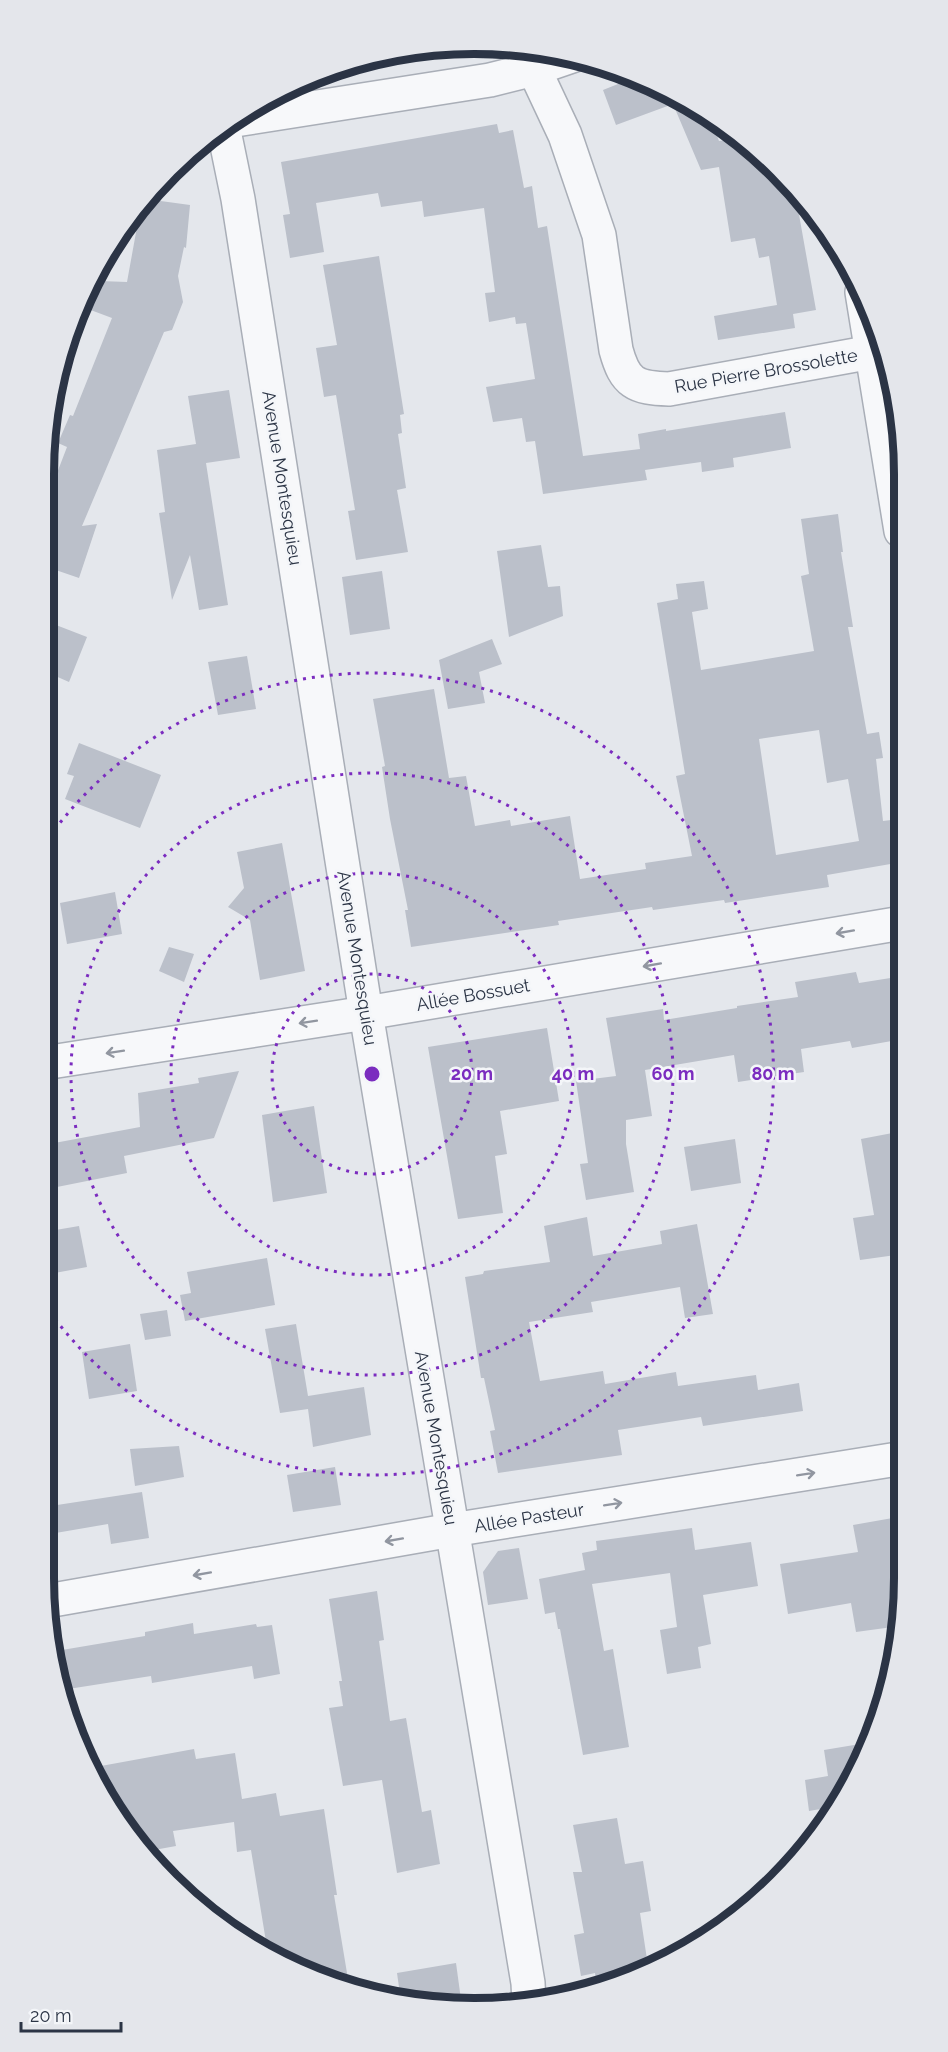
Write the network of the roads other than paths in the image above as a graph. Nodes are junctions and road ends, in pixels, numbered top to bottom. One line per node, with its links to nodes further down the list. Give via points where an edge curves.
1 (555, 62): 2 (street)
2 (534, 69): 3 (street, via 490,80); 6 (street, Rue Pierre Brossolette, via 566,135 599,235 616,350 621,369 629,379 641,386 669,389)
3 (253, 117)
4 (225, 136): 9 (street, Avenue Montesquieu)
5 (868, 329): 6 (street)
6 (872, 352): 7 (street)
7 (894, 488)
8 (894, 923): 9 (street, Allée Bossuet, one-way to 9)
9 (366, 1013): 10 (street, Allée Bossuet, one-way to 10); 12 (street, Avenue Montesquieu)
10 (54, 1061)
11 (894, 1460): 12 (street, Allée Pasteur, one-way to 11)
12 (452, 1530): 13 (street, Allée Pasteur, one-way to 13); 14 (street, Avenue Montesquieu)
13 (55, 1599)
14 (529, 1994)

